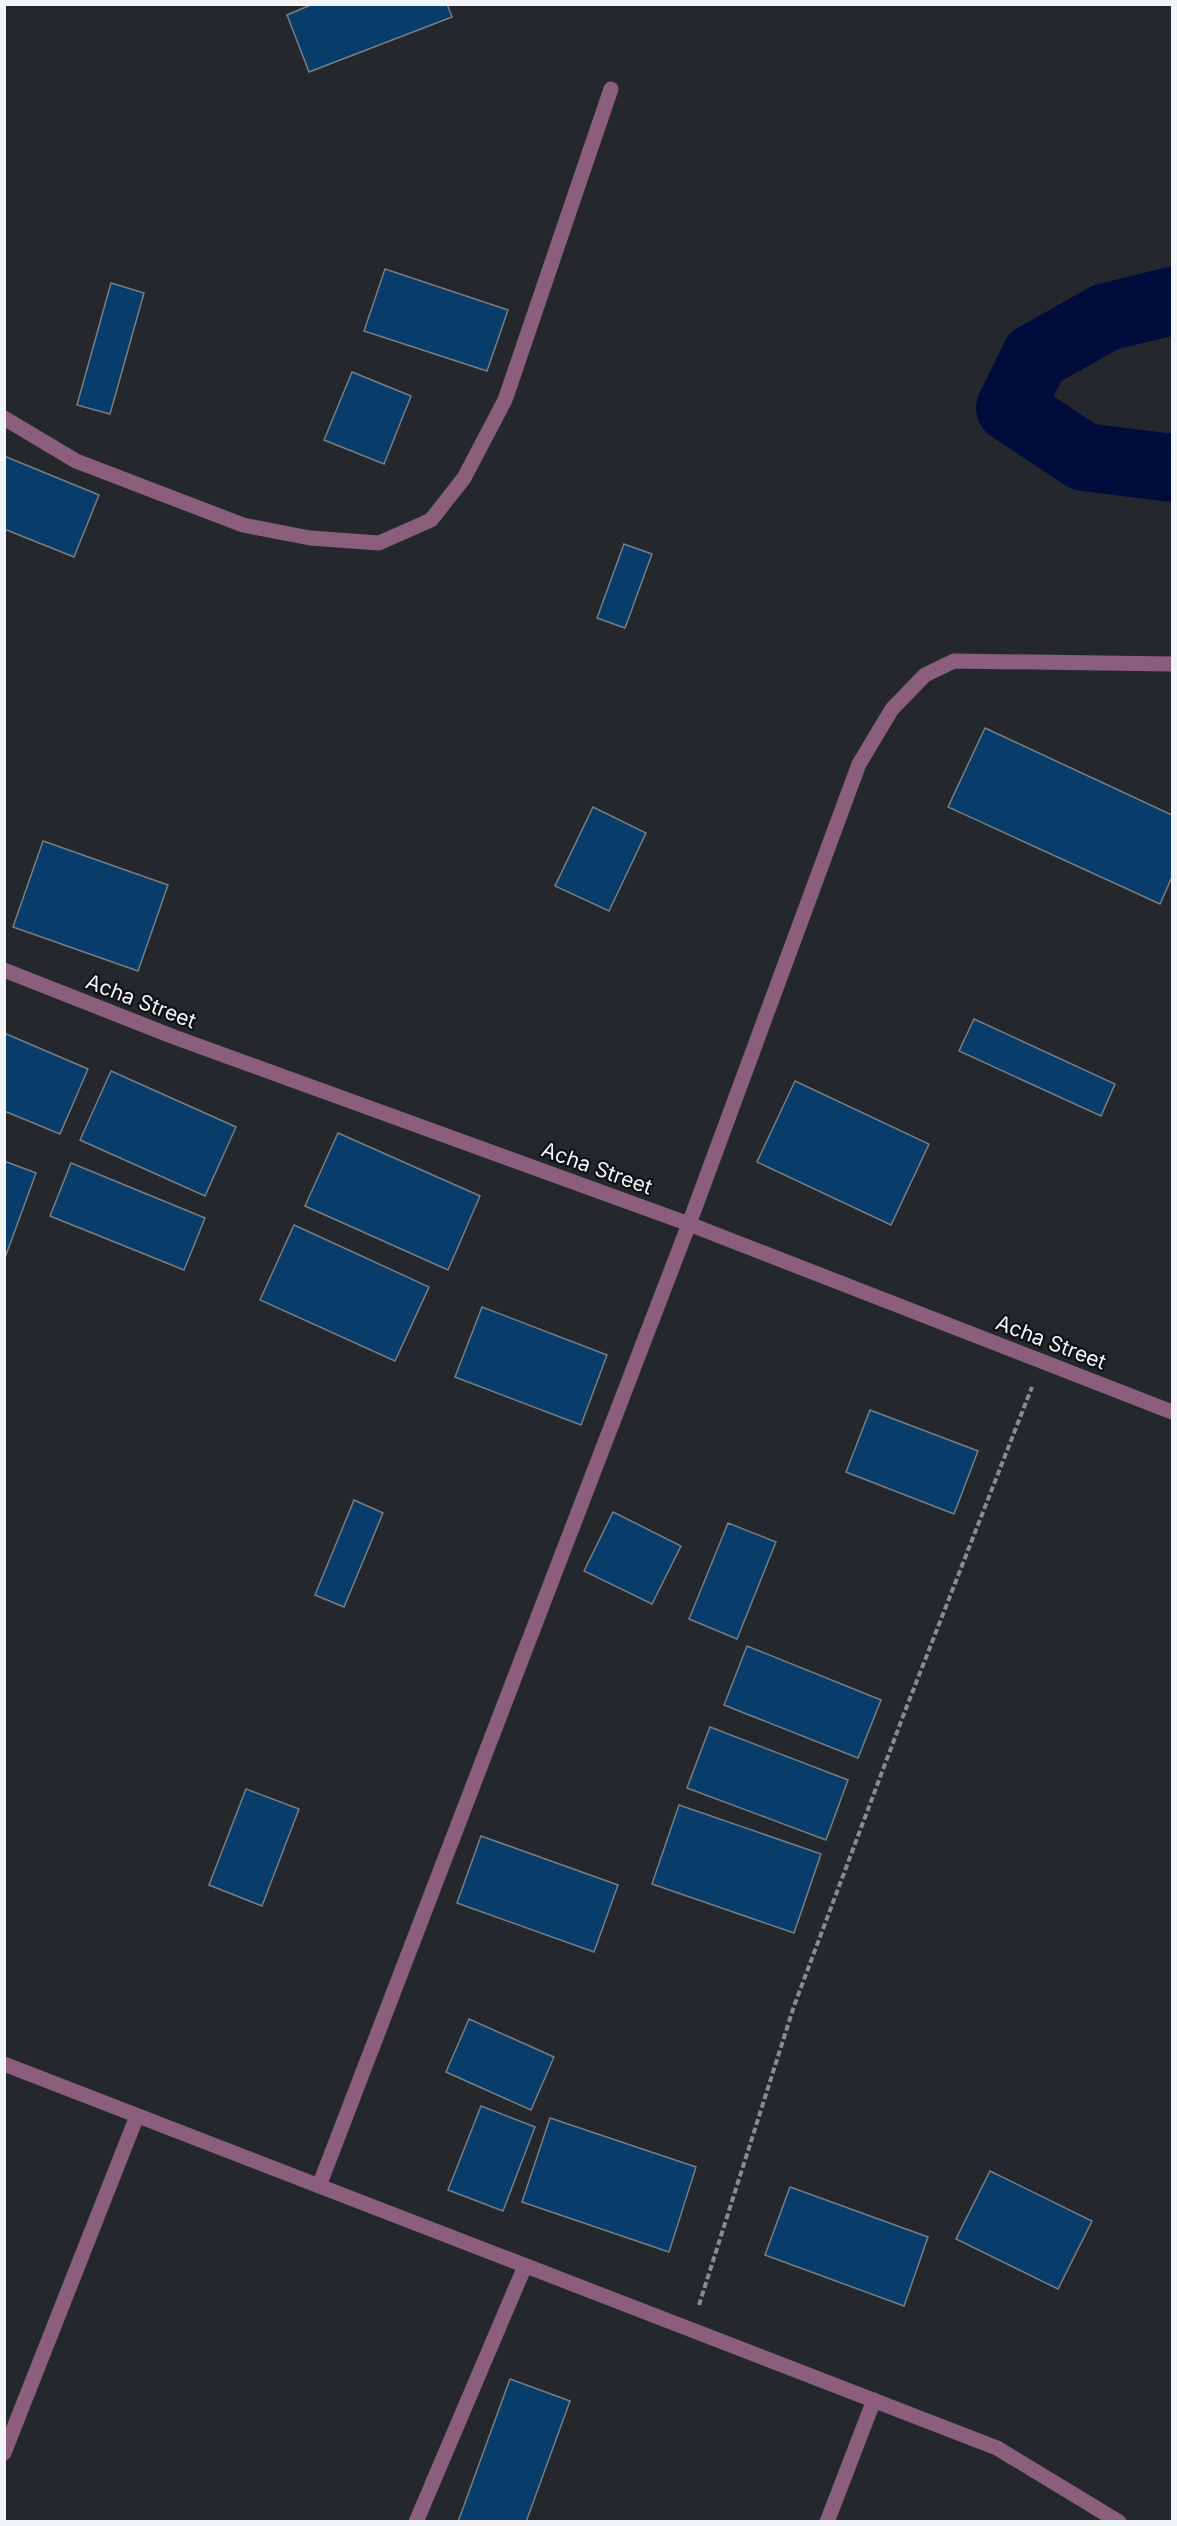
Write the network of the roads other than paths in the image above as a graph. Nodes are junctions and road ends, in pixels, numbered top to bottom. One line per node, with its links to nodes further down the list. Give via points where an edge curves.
1 (611, 89): 2 (street, via 505,400 464,478 431,520 379,543 310,538 243,525 76,461)
2 (4, 418)
3 (1173, 664): 5 (street, via 954,662 925,675 892,709 859,764)
4 (4, 970): 5 (street, Acha Street, via 174,1037)
5 (689, 1224): 6 (street, Acha Street); 9 (street)
6 (1173, 1412)
7 (4, 2064): 8 (street)
8 (137, 2116): 9 (street); 12 (street)
9 (319, 2186): 10 (street)
10 (525, 2266): 11 (street); 13 (street)
11 (874, 2400): 14 (street); 15 (street, via 998,2448)
12 (4, 2453)
13 (416, 2522)
14 (827, 2522)
15 (1119, 2522)

